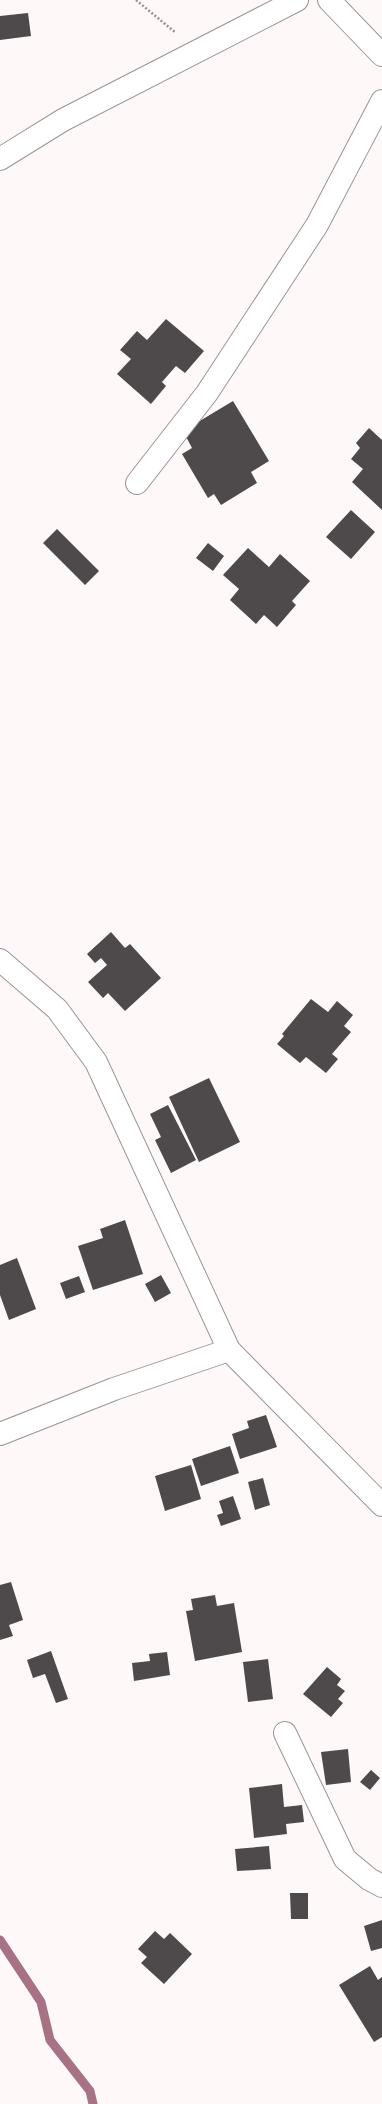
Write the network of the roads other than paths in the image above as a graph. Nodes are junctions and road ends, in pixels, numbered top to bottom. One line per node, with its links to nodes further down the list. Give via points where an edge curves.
1 (297, 0): 5 (street, via 63,120)
2 (329, 0): 3 (street)
3 (382, 55)
4 (382, 101): 6 (street, via 317,225 207,393)
5 (0, 159)
6 (137, 483)
7 (0, 960): 8 (street, via 57,1009 96,1062)
8 (229, 1350): 9 (street, via 114,1389); 10 (street)
9 (0, 1434)
10 (382, 1505)
11 (285, 1733): 12 (street, via 345,1859 369,1879)
12 (382, 1886)

